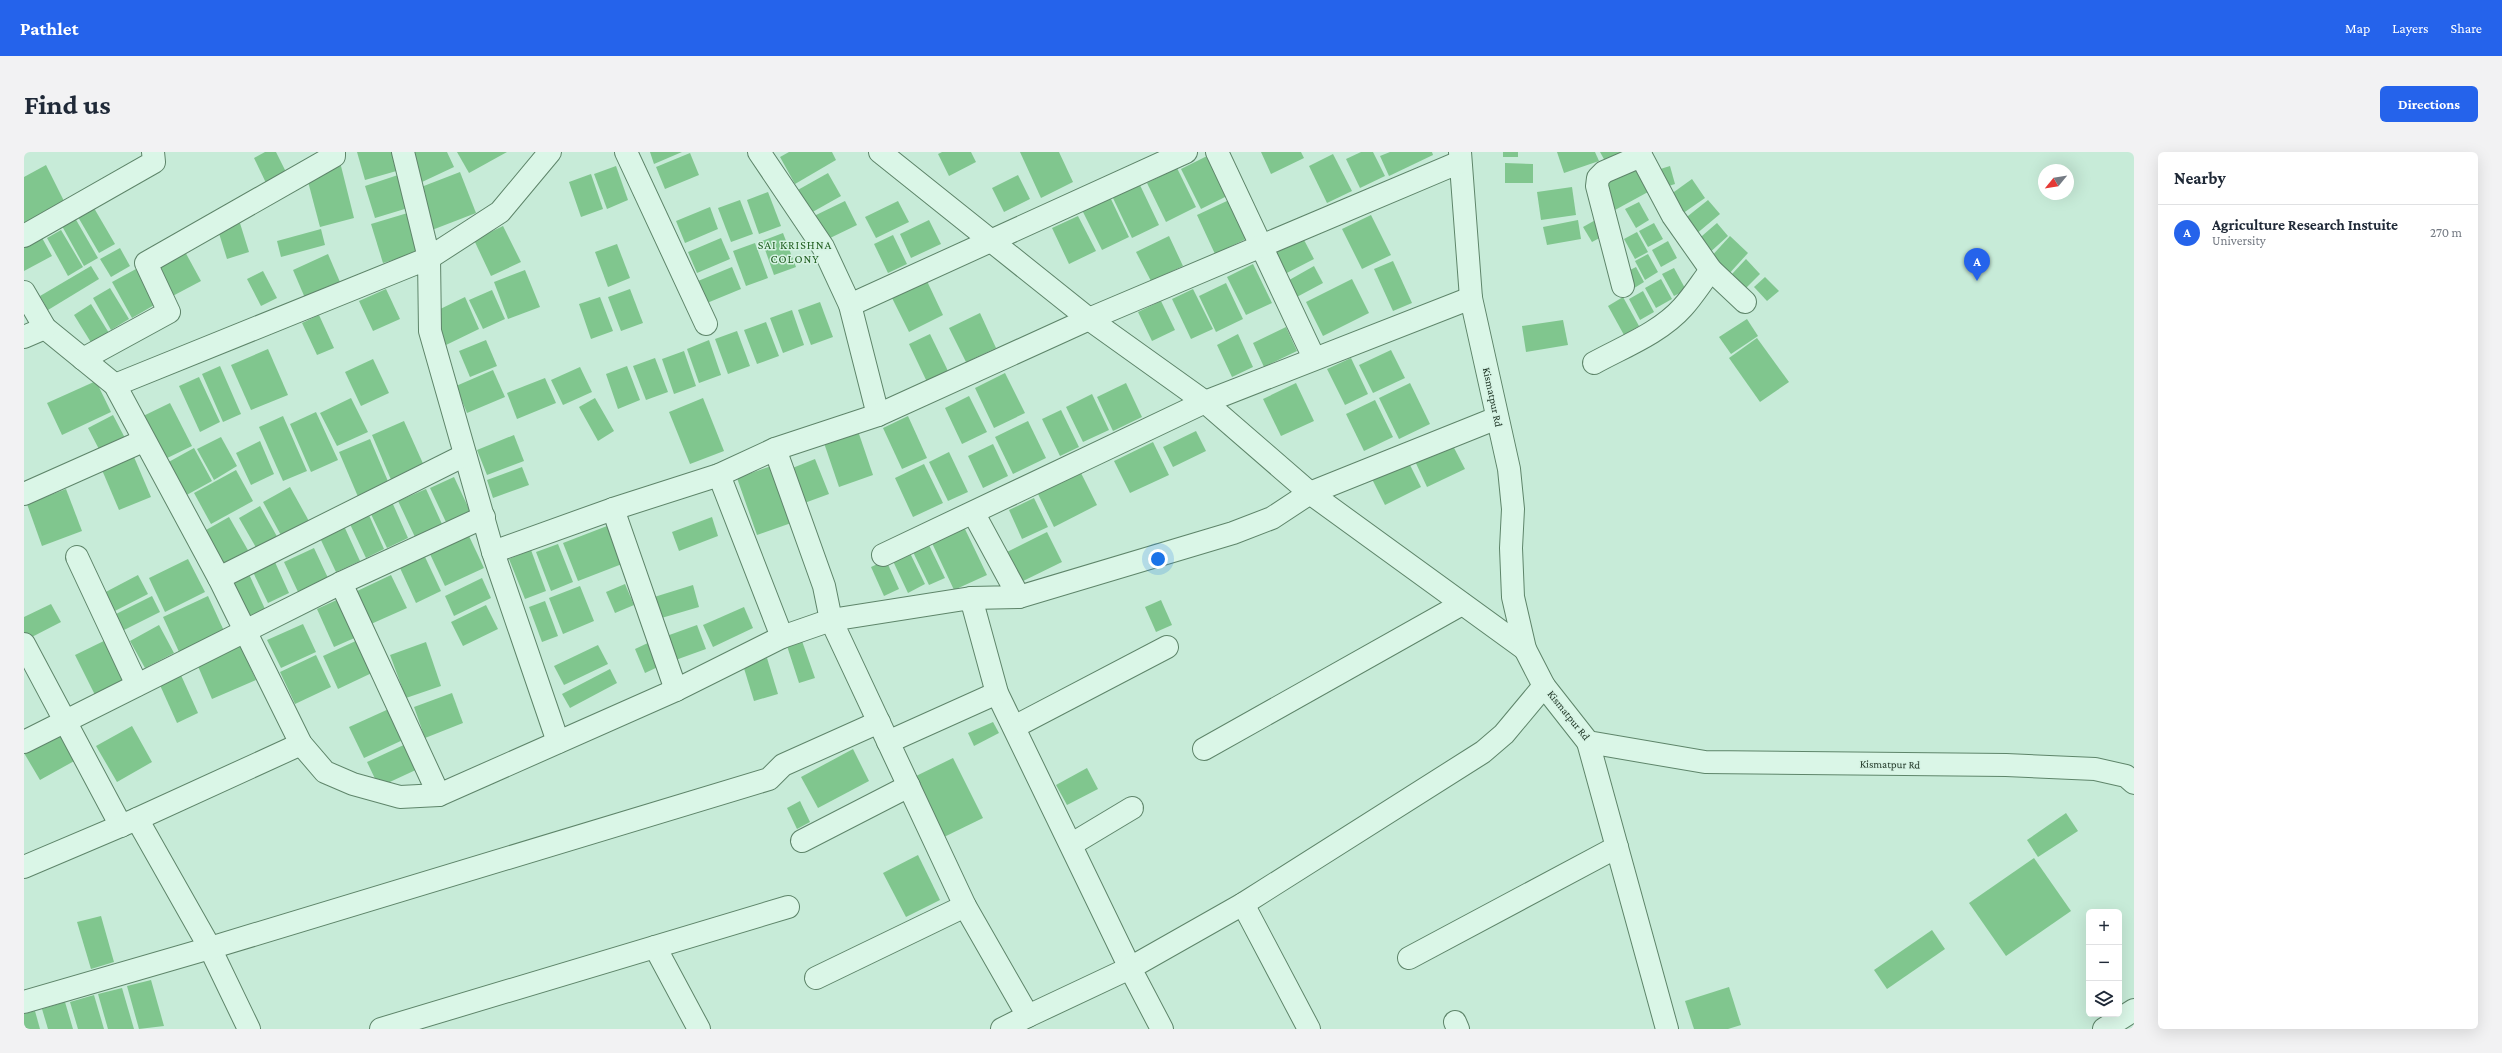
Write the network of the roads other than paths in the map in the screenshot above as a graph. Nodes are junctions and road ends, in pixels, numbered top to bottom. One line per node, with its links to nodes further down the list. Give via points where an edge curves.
1 (153, 152): 12 (street, via 154,162)
2 (334, 152): 27 (street, via 334,156 146,263 169,312)
3 (404, 152): 15 (street)
4 (550, 152): 15 (street, via 500,212)
5 (626, 152): 23 (street)
6 (759, 152): 21 (street, via 823,247)
7 (1186, 152): 13 (street)
8 (1217, 152): 14 (street)
9 (1640, 154): 16 (street, via 1672,216); 17 (street, via 1604,172 1598,178 1597,186)
10 (893, 155): 13 (street)
11 (1460, 157): 14 (street); 19 (street, Kismatpur Rd)
12 (24, 236)
13 (990, 240): 21 (street); 22 (street)
14 (1261, 245): 22 (street); 26 (street)
15 (429, 258): 29 (street); 35 (street, via 430,330)
16 (1711, 270): 20 (street); 28 (street, via 1682,308 1667,321)
17 (1624, 286)
18 (24, 292): 24 (street)
19 (1471, 298): 26 (street); 32 (street, Kismatpur Rd)
20 (1745, 302)
21 (850, 305): 31 (street)
22 (1089, 319): 30 (street); 31 (street)
23 (706, 324)
24 (44, 328): 25 (street); 27 (street)
25 (24, 337)
26 (1314, 358): 30 (street)
27 (83, 359): 29 (street)
28 (1594, 363)
29 (115, 385): 33 (street)
30 (1205, 402): 38 (street); 40 (street)
31 (878, 414): 34 (street)
32 (1497, 418): 38 (street); 55 (street, Kismatpur Rd, via 1509,469 1513,509 1513,597)
33 (143, 441): 37 (street); 45 (street)
34 (774, 449): 36 (street); 50 (street, via 824,586)
35 (465, 455): 41 (street); 45 (street)
36 (719, 475): 39 (street); 52 (street)
37 (24, 494)
38 (1310, 494): 47 (street, via 1272,518 1233,533); 49 (street)
39 (613, 509): 42 (street); 58 (street)
40 (974, 514): 43 (street); 47 (street)
41 (484, 517): 42 (street); 46 (street)
42 (493, 552): 64 (street)
43 (884, 555)
44 (77, 557): 56 (street)
45 (219, 578): 51 (street)
46 (341, 583): 51 (street); 71 (street)
47 (1019, 597): 48 (street)
48 (970, 598): 50 (street); 59 (street)
49 (1462, 604): 55 (street); 68 (street)
50 (831, 620): 52 (street); 61 (street)
51 (244, 631): 56 (street); 67 (street)
52 (782, 637): 58 (street)
53 (24, 644): 60 (street)
54 (1167, 647): 62 (street)
55 (1525, 649): 57 (street, Kismatpur Rd)
56 (138, 685): 60 (street)
57 (1544, 686): 66 (street, Kismatpur Rd); 78 (street, via 1504,734 1484,752)
58 (676, 690): 64 (street)
59 (997, 692): 62 (street); 65 (street)
60 (65, 720): 63 (street); 73 (street)
61 (879, 722): 65 (street); 82 (street, via 783,765 769,779)
62 (1014, 727): 75 (street)
63 (24, 742)
64 (558, 742): 71 (street)
65 (888, 742): 70 (street)
66 (1588, 742): 69 (street, Kismatpur Rd, via 1705,762 2006,765 2095,769 2126,776); 76 (street)
67 (301, 744): 71 (street, via 325,772 353,784 400,797); 73 (street)
68 (1204, 749)
69 (2134, 783)
70 (908, 786): 74 (street); 79 (street)
71 (439, 795)
72 (1132, 808): 75 (street)
73 (129, 823): 77 (street); 82 (street)
74 (802, 841)
75 (1072, 844): 84 (street)
76 (1617, 847): 83 (street); 95 (street)
77 (24, 868)
78 (1243, 904): 84 (street); 94 (street)
79 (965, 906): 85 (street); 88 (street)
80 (788, 907): 81 (street)
81 (655, 947): 90 (street); 91 (street)
82 (210, 948): 86 (street); 89 (street)
83 (1409, 958)
84 (1130, 968): 88 (street); 93 (street)
85 (816, 978)
86 (24, 1002)
87 (2134, 1010): 96 (street)
88 (1028, 1016): 92 (street)
89 (249, 1029)
90 (381, 1029)
91 (699, 1029)
92 (1002, 1029)
93 (1162, 1029)
94 (1309, 1029)
95 (1667, 1029)
96 (2104, 1029)

